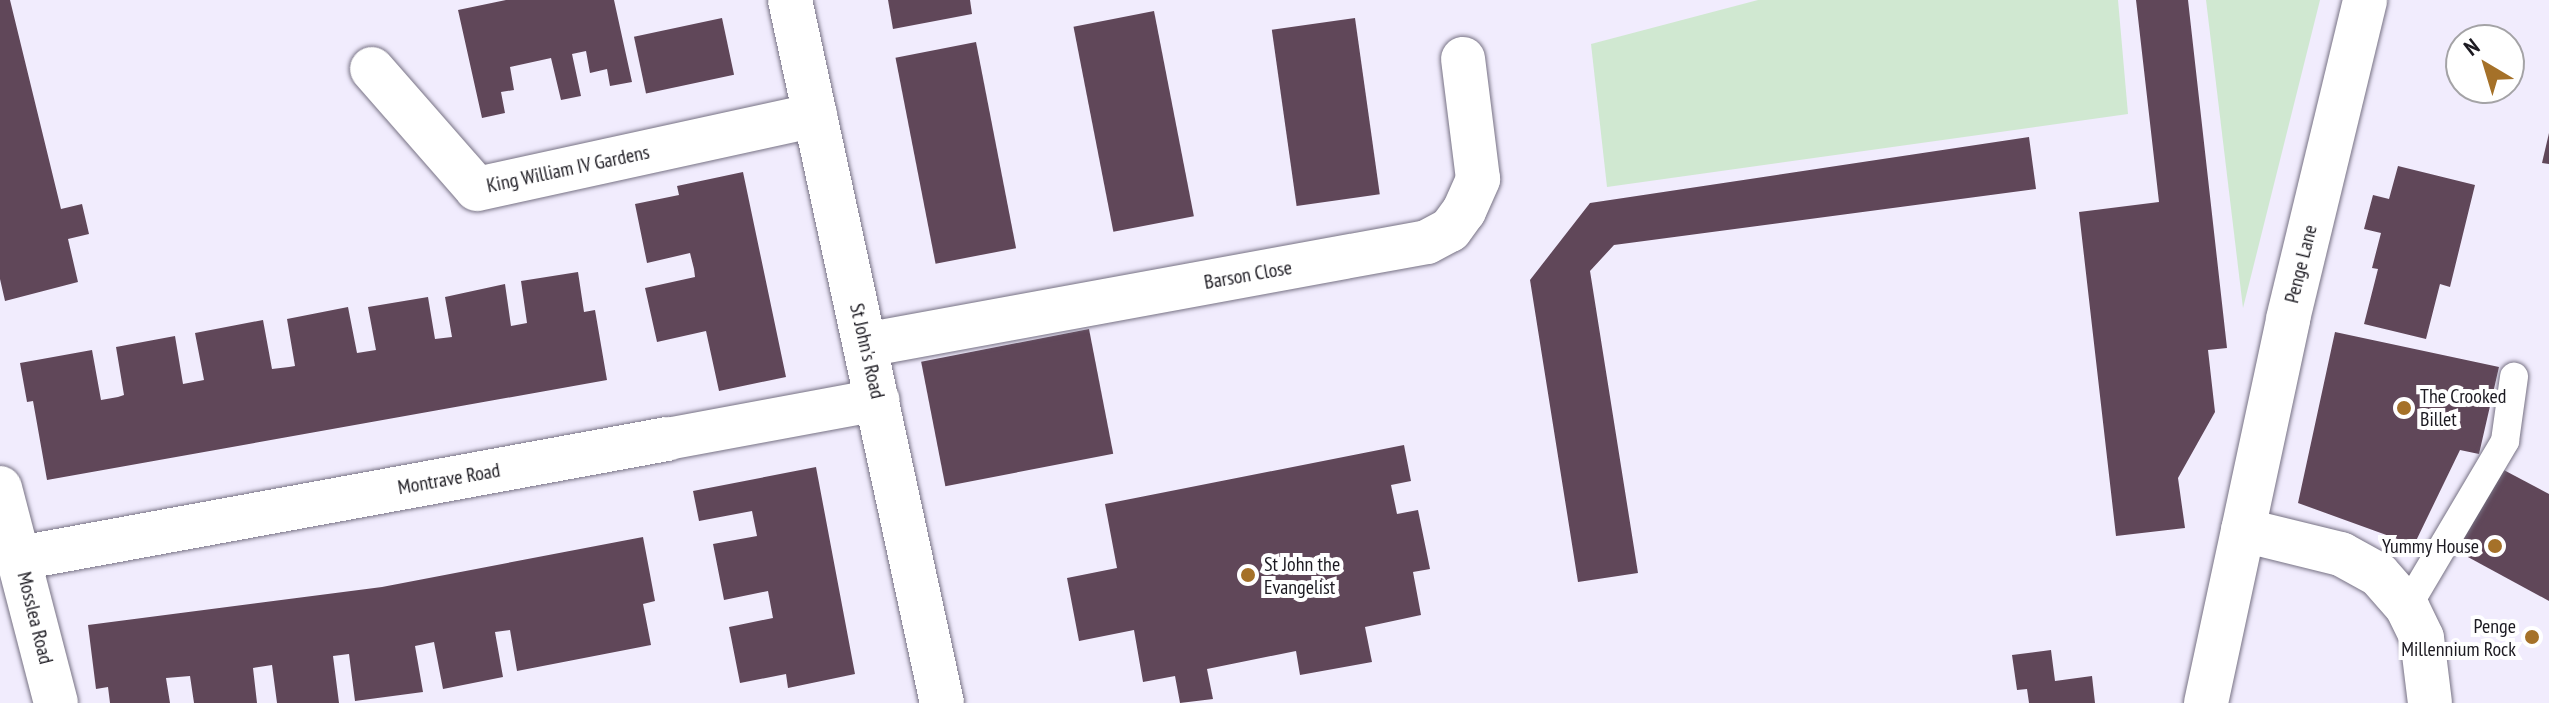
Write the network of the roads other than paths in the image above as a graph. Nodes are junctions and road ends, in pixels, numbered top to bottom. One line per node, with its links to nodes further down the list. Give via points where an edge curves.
1 (790, 0): 5 (street, St John's Road)
2 (2365, 0): 11 (street, Penge Lane)
3 (1463, 59): 6 (street, Barson Close, via 1478,179 1450,230 1427,242)
4 (372, 69): 5 (street, King William IV Gardens, via 477,189)
5 (815, 115): 6 (street, St John's Road)
6 (865, 345): 8 (street, St John's Road)
7 (2514, 377): 13 (lane, via 2505,441)
8 (878, 400): 9 (street, Montrave Road); 15 (street, St John's Road)
9 (667, 439): 12 (street, Montrave Road)
10 (0, 488): 12 (street, Mosslea Road)
11 (2243, 530): 13 (street, via 2341,554 2379,575); 16 (street, Penge Lane)
12 (20, 558): 14 (street, Mosslea Road)
13 (2407, 607): 17 (street, via 2422,638)
14 (56, 703)
15 (942, 703)
16 (2206, 703)
17 (2430, 703)

